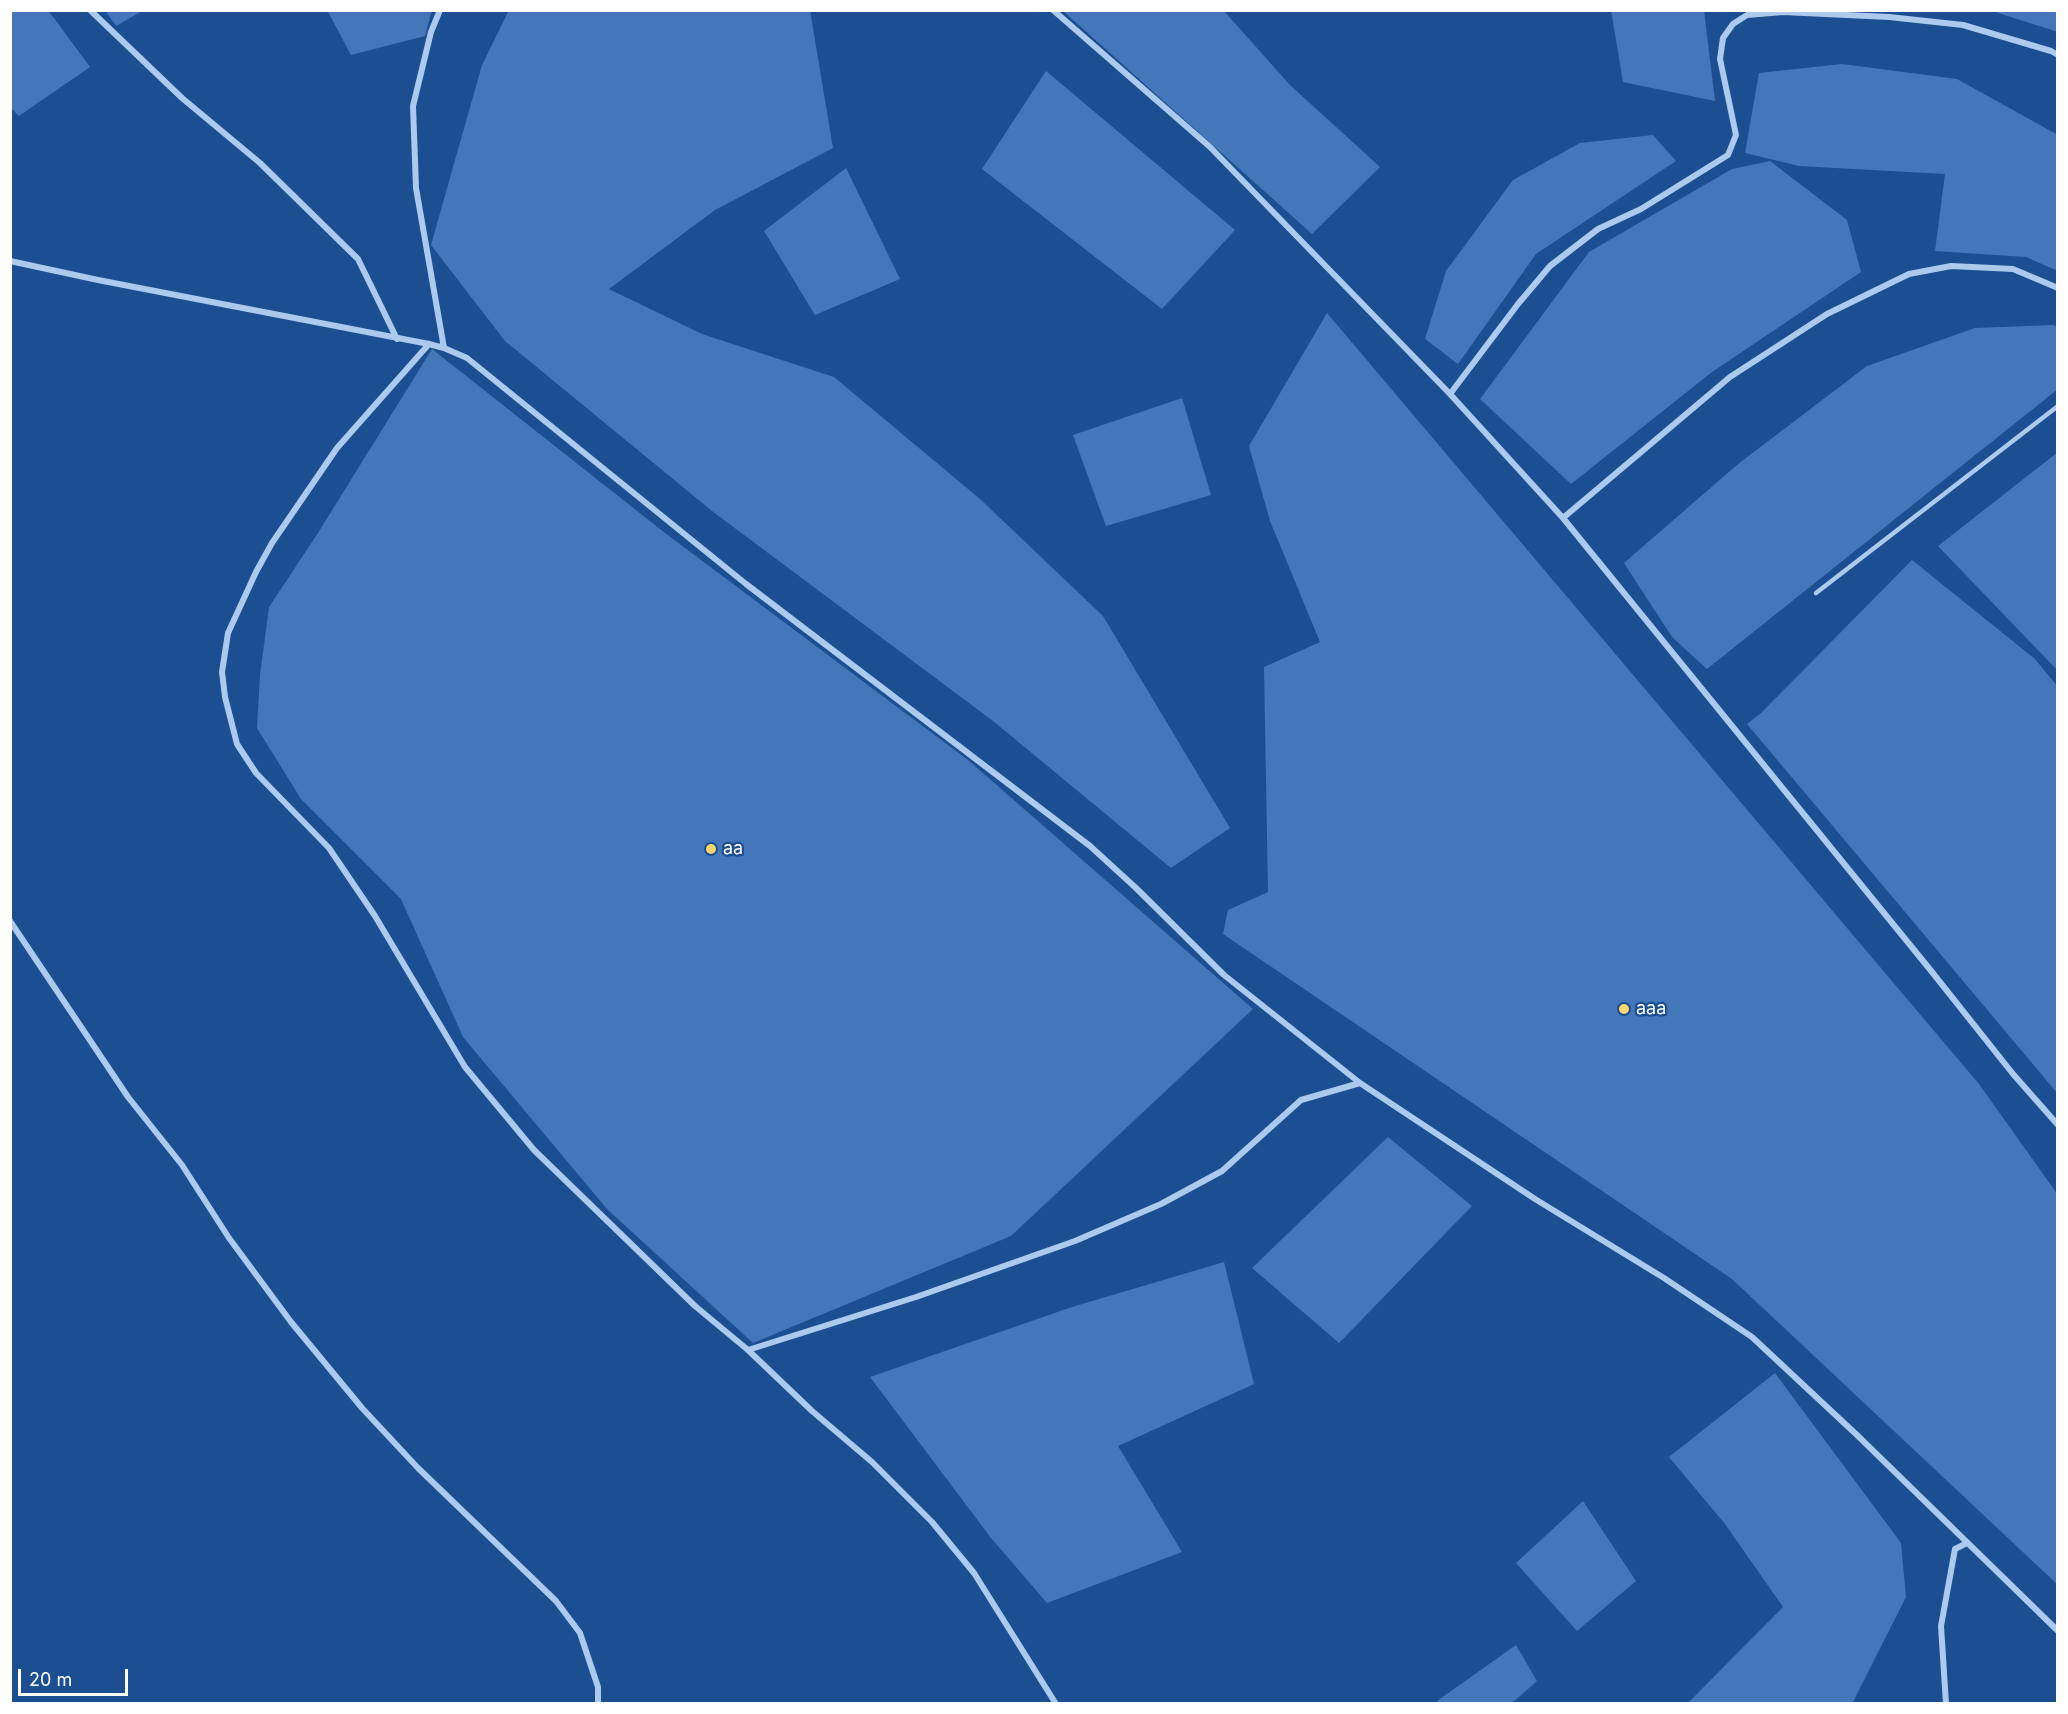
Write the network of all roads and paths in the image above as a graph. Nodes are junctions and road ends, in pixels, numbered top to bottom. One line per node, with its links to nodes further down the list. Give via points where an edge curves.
1 (90, 10): 7 (street, via 182,98 260,163 358,259)
2 (440, 10): 9 (street, via 413,106 416,188)
3 (1053, 10): 10 (street, via 1210,147)
4 (2058, 55): 10 (street, via 1963,25 1888,17 1747,15 1733,24 1723,38 1720,59 1736,135 1728,155 1641,209 1598,229 1550,266)
5 (10, 261): 7 (street)
6 (2058, 288): 12 (street, via 2013,269 1951,266 1909,274 1827,314 1730,377)
7 (397, 339): 8 (street)
8 (429, 344): 9 (street); 17 (street, via 337,448 272,543 246,594 228,633 222,672 237,744 256,773 329,848 375,916 465,1067 534,1150 695,1306)
9 (444, 348): 15 (street, via 467,358 747,584 1090,846 1224,975)
10 (1450, 394): 12 (street)
11 (2058, 406): 13 (lane)
12 (1563, 518): 16 (street)
13 (1816, 593)
14 (10, 921): 20 (street, via 128,1097 182,1165 229,1238 291,1322 402,1451 556,1601 580,1633 597,1687)
15 (1360, 1083): 17 (street, via 1301,1100 1222,1171 1161,1204 1074,1241 916,1297); 18 (street, via 1752,1337)
16 (2058, 1125)
17 (748, 1350): 21 (street, via 932,1522 974,1573)
18 (1967, 1542): 19 (street); 22 (street, via 1955,1549 1941,1626)
19 (2058, 1631)
20 (598, 1704)
21 (1056, 1704)
22 (1946, 1704)

